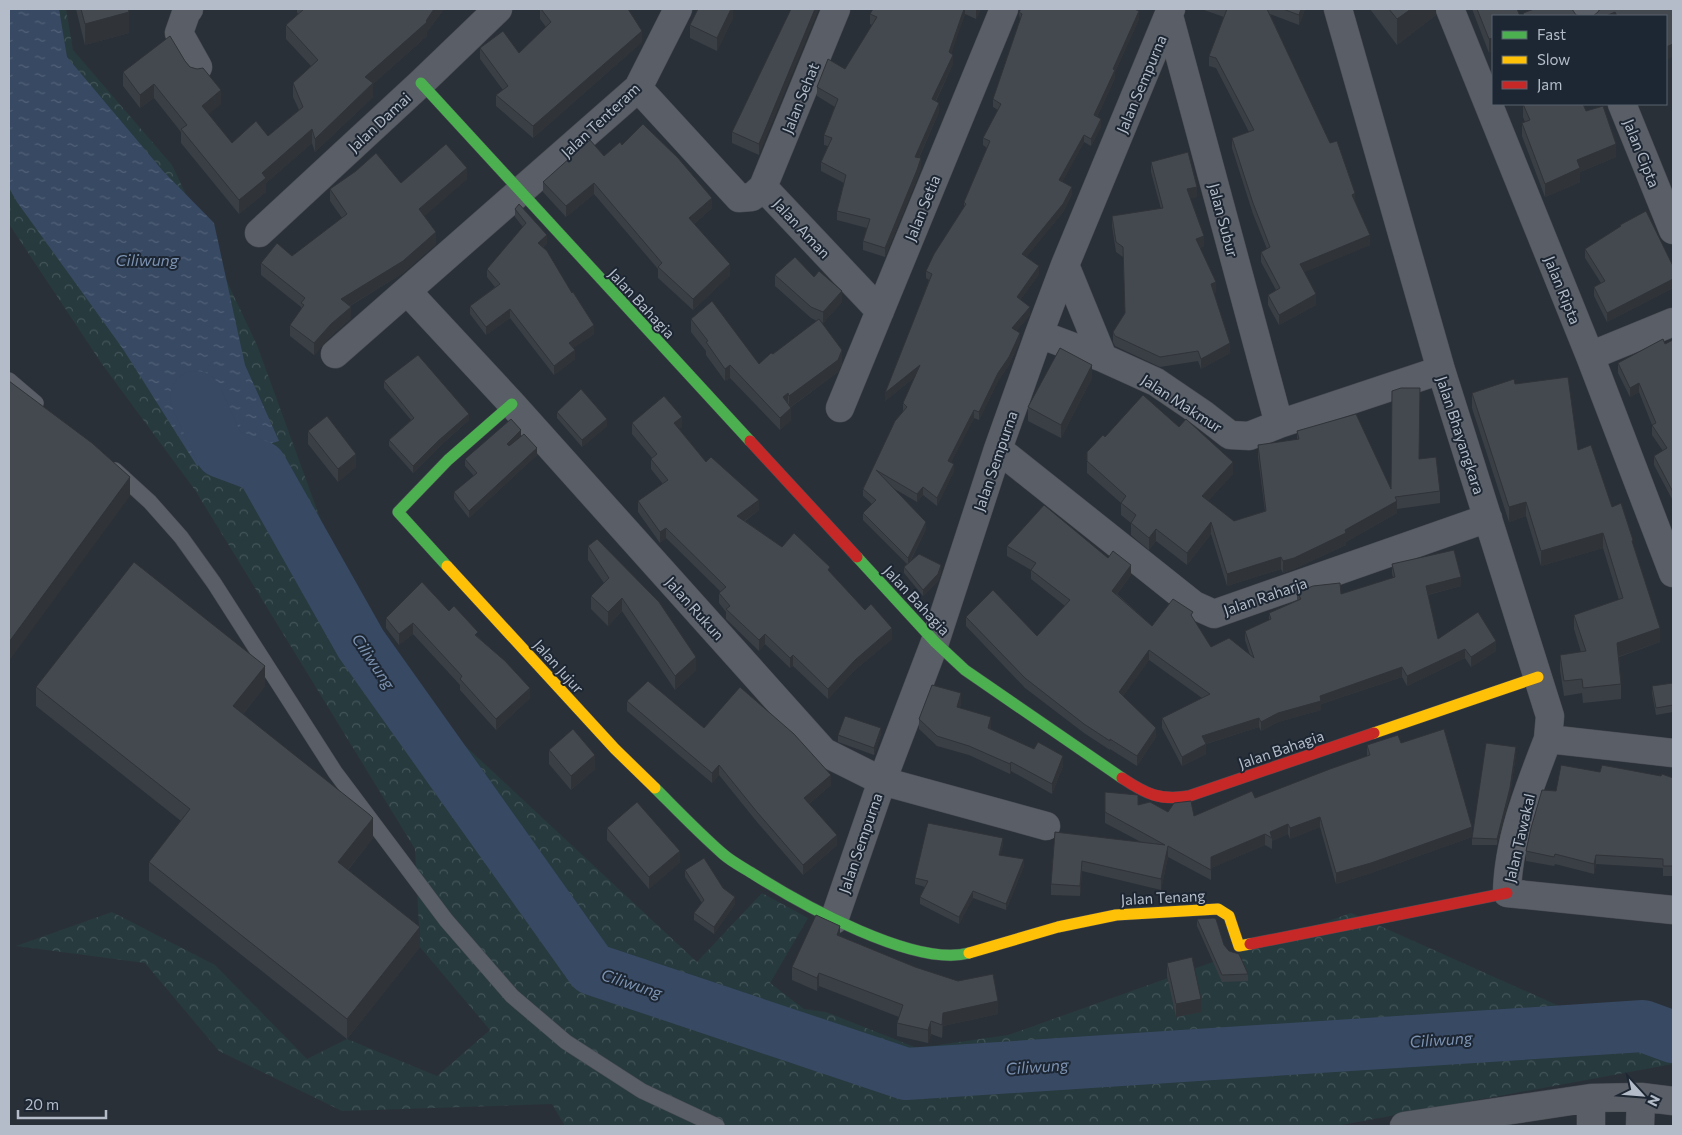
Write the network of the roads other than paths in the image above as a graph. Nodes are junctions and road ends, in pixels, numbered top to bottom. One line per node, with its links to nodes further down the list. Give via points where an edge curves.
1 (189, 9): 9 (street, via 179,33)
2 (498, 9): 10 (street, Jalan Damai)
3 (678, 9): 11 (street, Jalan Tenteram)
4 (836, 9): 13 (street, Jalan Sehat)
5 (1004, 9): 19 (street, Jalan Setia)
6 (1338, 9): 25 (street, Jalan Bhayangkara)
7 (1450, 9): 23 (street, Jalan Ripta)
8 (1170, 12): 17 (street, Jalan Sempurna); 30 (street, Jalan Subur)
9 (198, 67)
10 (421, 83): 14 (street, Jalan Bahagia); 16 (street, Jalan Damai)
11 (638, 88): 13 (street, Jalan Aman, via 738,198 752,197); 14 (street, Jalan Tenteram)
12 (1622, 105): 15 (street, Jalan Cipta)
13 (764, 187): 19 (street, Jalan Aman)
14 (521, 193): 18 (street, Jalan Tenteram); 35 (street, Jalan Bahagia)
15 (1673, 230)
16 (259, 233)
17 (1065, 265): 21 (street, Jalan Sempurna); 24 (street)
18 (408, 291): 22 (street, Jalan Tenteram); 27 (street, Jalan Rukun)
19 (880, 311): 28 (street, Jalan Setia)
20 (1673, 322): 23 (street)
21 (1039, 334): 24 (street, Jalan Makmur); 31 (street, Jalan Sempurna)
22 (335, 354)
23 (1590, 356): 34 (street, Jalan Ripta)
24 (1103, 358): 30 (street, Jalan Makmur, via 1156,382 1230,435 1249,436)
25 (1441, 370): 30 (street, Jalan Makmur); 33 (street, Jalan Bhayangkara)
26 (9, 380): 29 (lane)
27 (512, 404): 39 (street, Jalan Rukun, via 824,752); 43 (street, Jalan Jujur, via 448,460 398,512 615,749 724,855)
28 (840, 408)
29 (47, 412)
30 (1279, 424)
31 (998, 449): 33 (street, Jalan Raharja, via 1194,605 1214,614); 35 (street, Jalan Sempurna)
32 (105, 461): 48 (lane, via 182,537 335,772 446,920 512,996 566,1042 634,1086)
33 (1488, 518): 36 (street, Jalan Bhayangkara)
34 (1673, 573)
35 (935, 642): 36 (street, Jalan Bahagia, via 965,670 1130,784 1149,795 1169,800 1189,796); 39 (street, Jalan Sempurna)
36 (1538, 677): 37 (street, Jalan Bhayangkara, via 1550,716)
37 (1548, 739): 38 (street); 41 (street, Jalan Tawakal, via 1519,822)
38 (1673, 753)
39 (882, 782): 40 (street, Jalan Rukun); 43 (street, Jalan Sempurna)
40 (1046, 826)
41 (1507, 893): 42 (street, Jalan Tawakal); 43 (street, Jalan Tenang, via 1239,946 1229,916 1218,909 1116,915 1058,927 957,956 908,949)
42 (1673, 910)
43 (834, 920)
44 (1641, 1097): 45 (street); 46 (street); 50 (street)
45 (1591, 1098): 47 (street); 49 (street)
46 (1673, 1101)
47 (1416, 1125)
48 (717, 1126)
49 (1591, 1126)
50 (1640, 1126)

